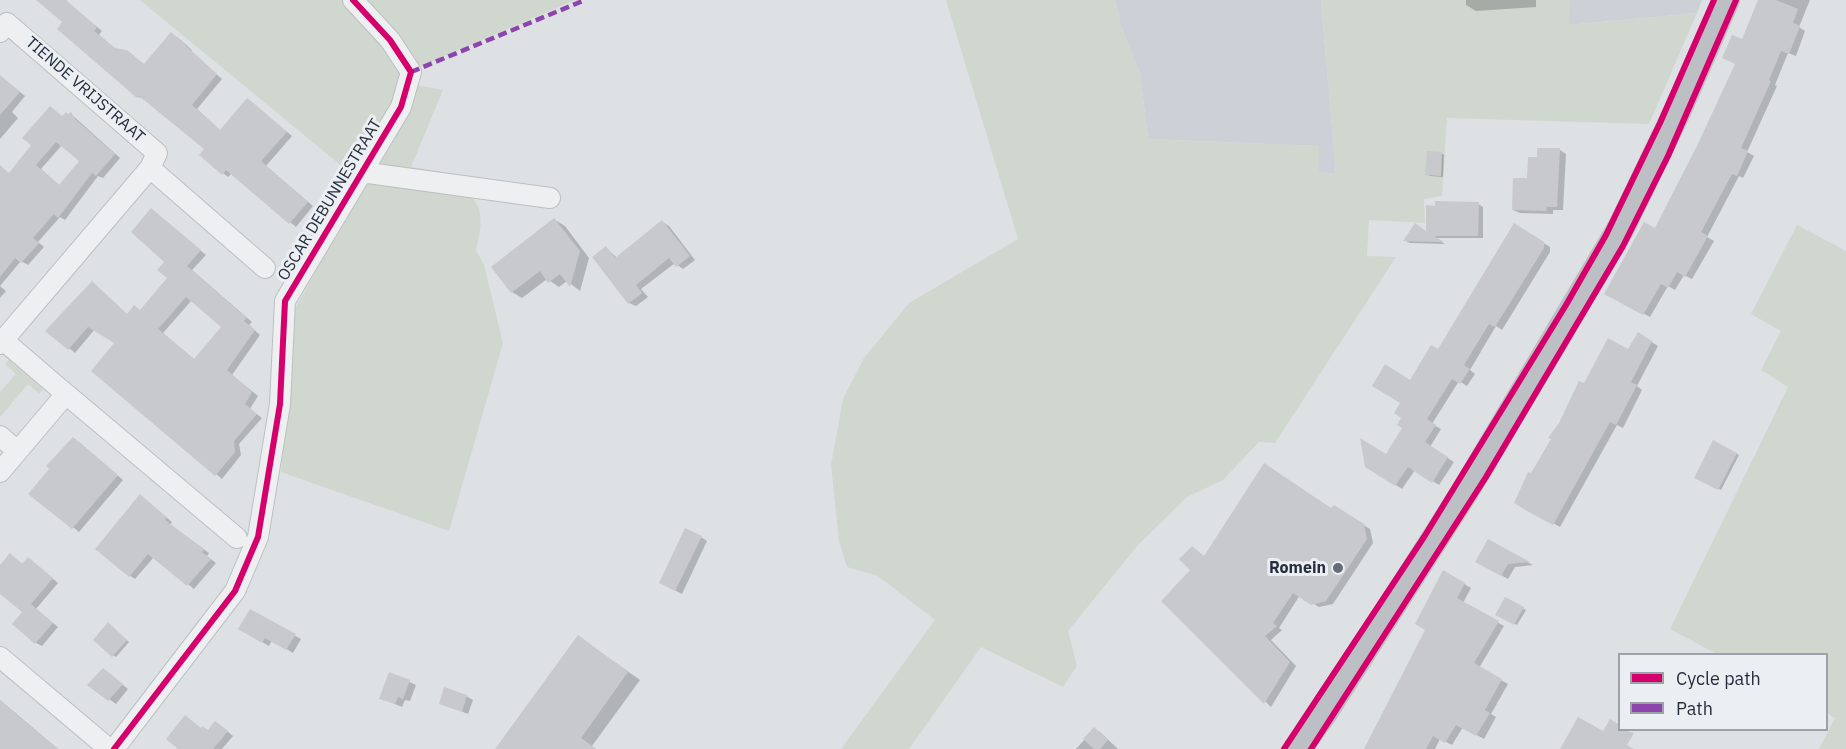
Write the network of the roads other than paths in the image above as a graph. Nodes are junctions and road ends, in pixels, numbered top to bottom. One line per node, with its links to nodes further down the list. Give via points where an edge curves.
1 (353, 0): 5 (street, OSCAR DEBUNNESTRAAT, via 390,40 411,72 401,107)
2 (1726, 0): 17 (main road, via 1621,228 1464,493)
3 (0, 32): 4 (street, TIENDE VRIJSTRAAT, via 7,23 158,153)
4 (150, 168): 7 (street); 8 (street)
5 (361, 172): 6 (street, OSCAR DEBUNNESTRAAT); 16 (street, OSCAR DEBUNNESTRAAT, via 285,301 280,404 258,537 235,591)
6 (550, 198)
7 (265, 268)
8 (2, 342): 9 (street)
9 (66, 394): 11 (street); 13 (street)
10 (0, 436): 11 (street)
11 (17, 451): 12 (street)
12 (0, 472)
13 (237, 538)
14 (0, 657): 15 (street)
15 (109, 749)
16 (114, 749)
17 (1297, 749)

